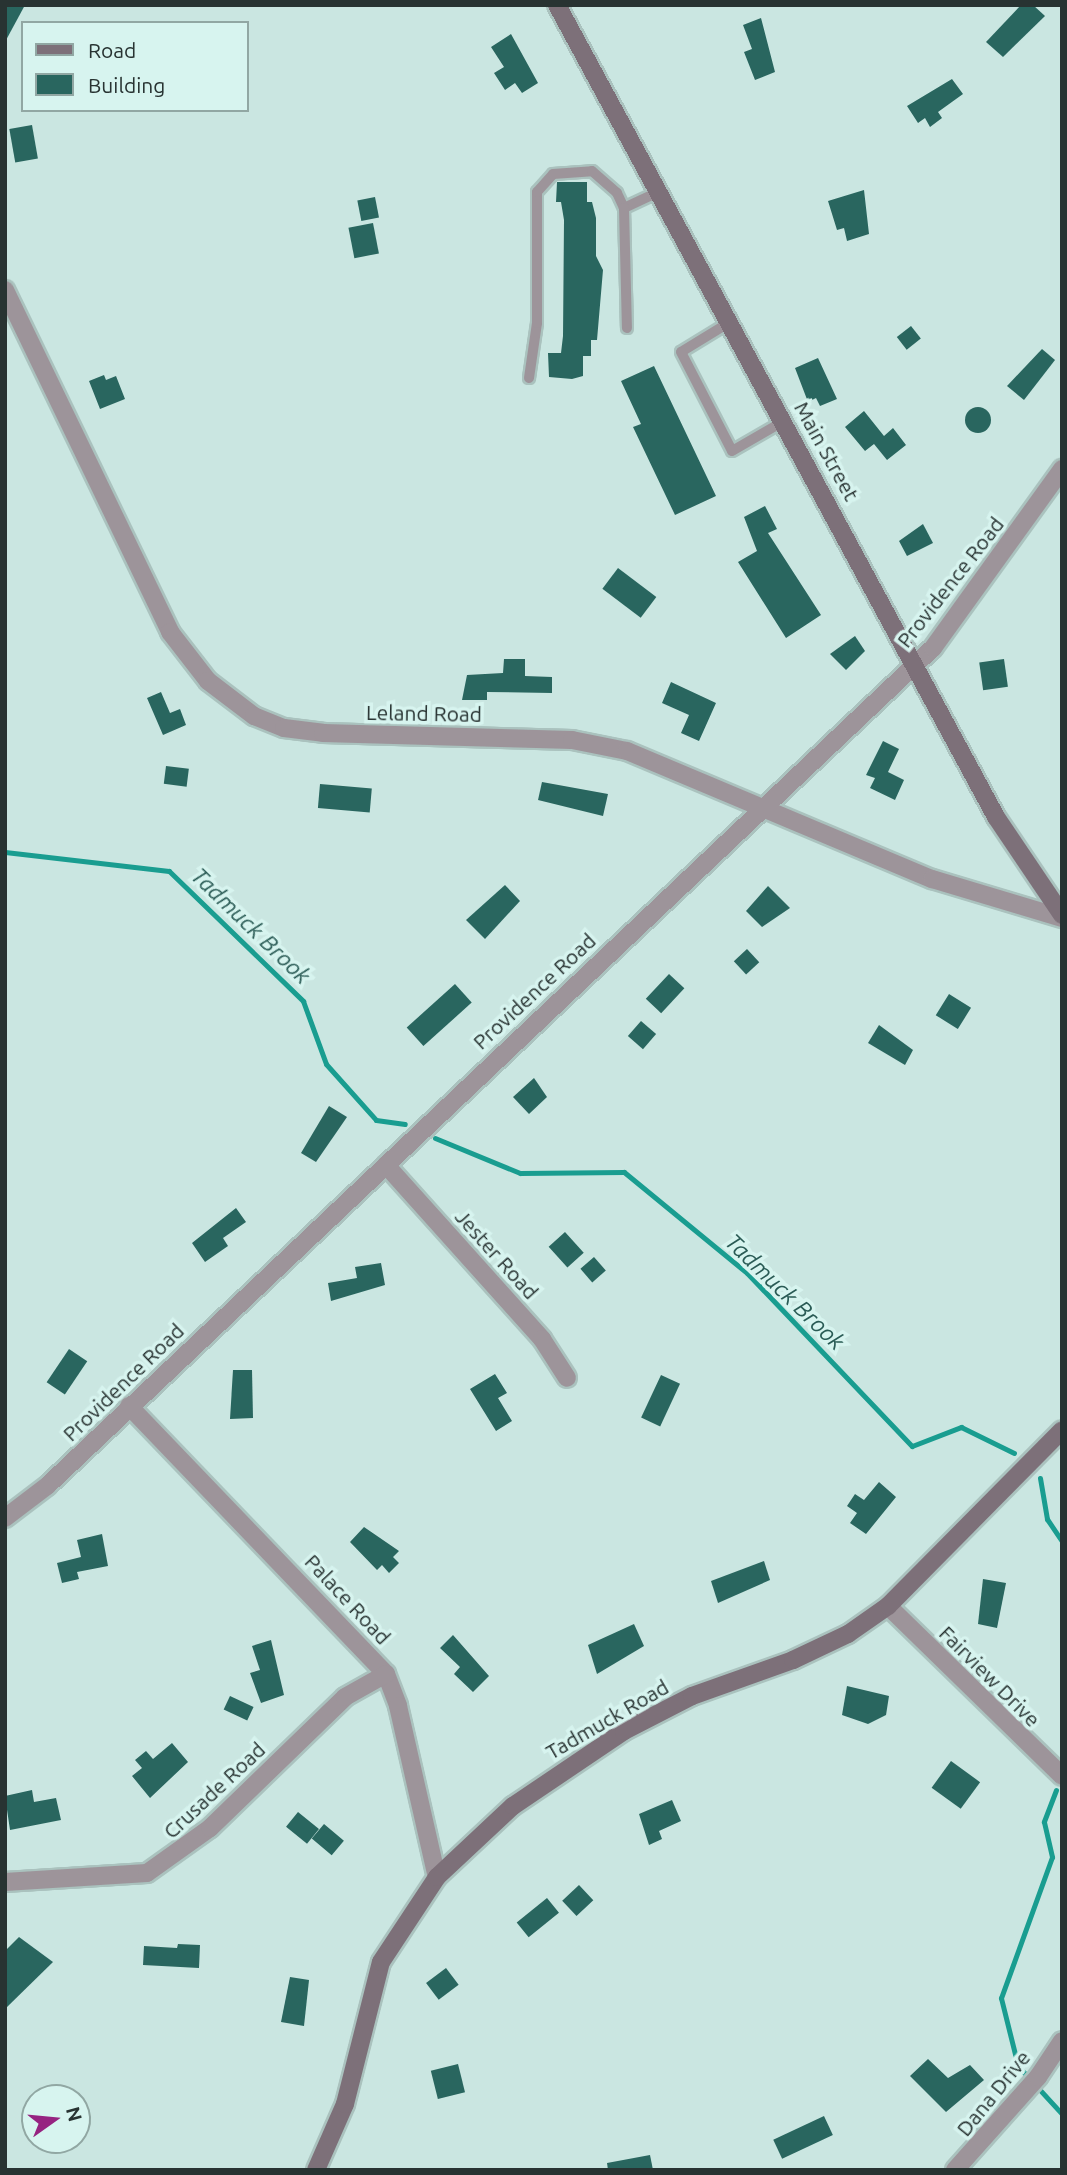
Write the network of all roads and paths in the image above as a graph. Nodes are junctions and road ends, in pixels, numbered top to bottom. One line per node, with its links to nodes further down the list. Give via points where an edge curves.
1 (557, 5): 2 (street, Main Street)
2 (659, 192): 3 (lane); 5 (street, Main Street)
3 (624, 208): 6 (lane); 7 (lane, via 607,180 592,171 574,169 542,181 537,192 537,323)
4 (5, 290): 11 (street, Leland Road, via 170,632 230,700 284,728 572,740 627,751)
5 (730, 322): 8 (street, Main Street); 8 (lane, via 681,352 732,451)
6 (627, 328)
7 (529, 378)
8 (784, 421): 10 (street, Main Street)
9 (1062, 469): 10 (street, Providence Road, via 989,576)
10 (916, 664): 11 (street, Providence Road); 12 (street, Main Street, via 996,817)
11 (769, 807): 12 (street, Leland Road, via 932,879); 13 (street, Providence Road)
12 (1062, 916)
13 (386, 1165): 14 (street, Jester Road, via 542,1339); 15 (street, Providence Road)
14 (567, 1378)
15 (129, 1406): 17 (street, Providence Road); 19 (street, Palace Road)
16 (1062, 1430): 18 (street, Tadmuck Road)
17 (5, 1518)
18 (888, 1606): 20 (street, Fairview Drive); 21 (street, Tadmuck Road, via 848,1634 793,1660 692,1696 624,1731 513,1806)
19 (386, 1674): 21 (street, Palace Road, via 398,1706); 22 (street, Crusade Road, via 345,1697 210,1828 146,1873)
20 (1062, 1776)
21 (437, 1877): 24 (street, Tadmuck Road, via 381,1962 345,2104)
22 (5, 1882)
23 (1062, 2041): 25 (street, Dana Drive, via 1038,2077)
24 (316, 2170)
25 (955, 2170)

